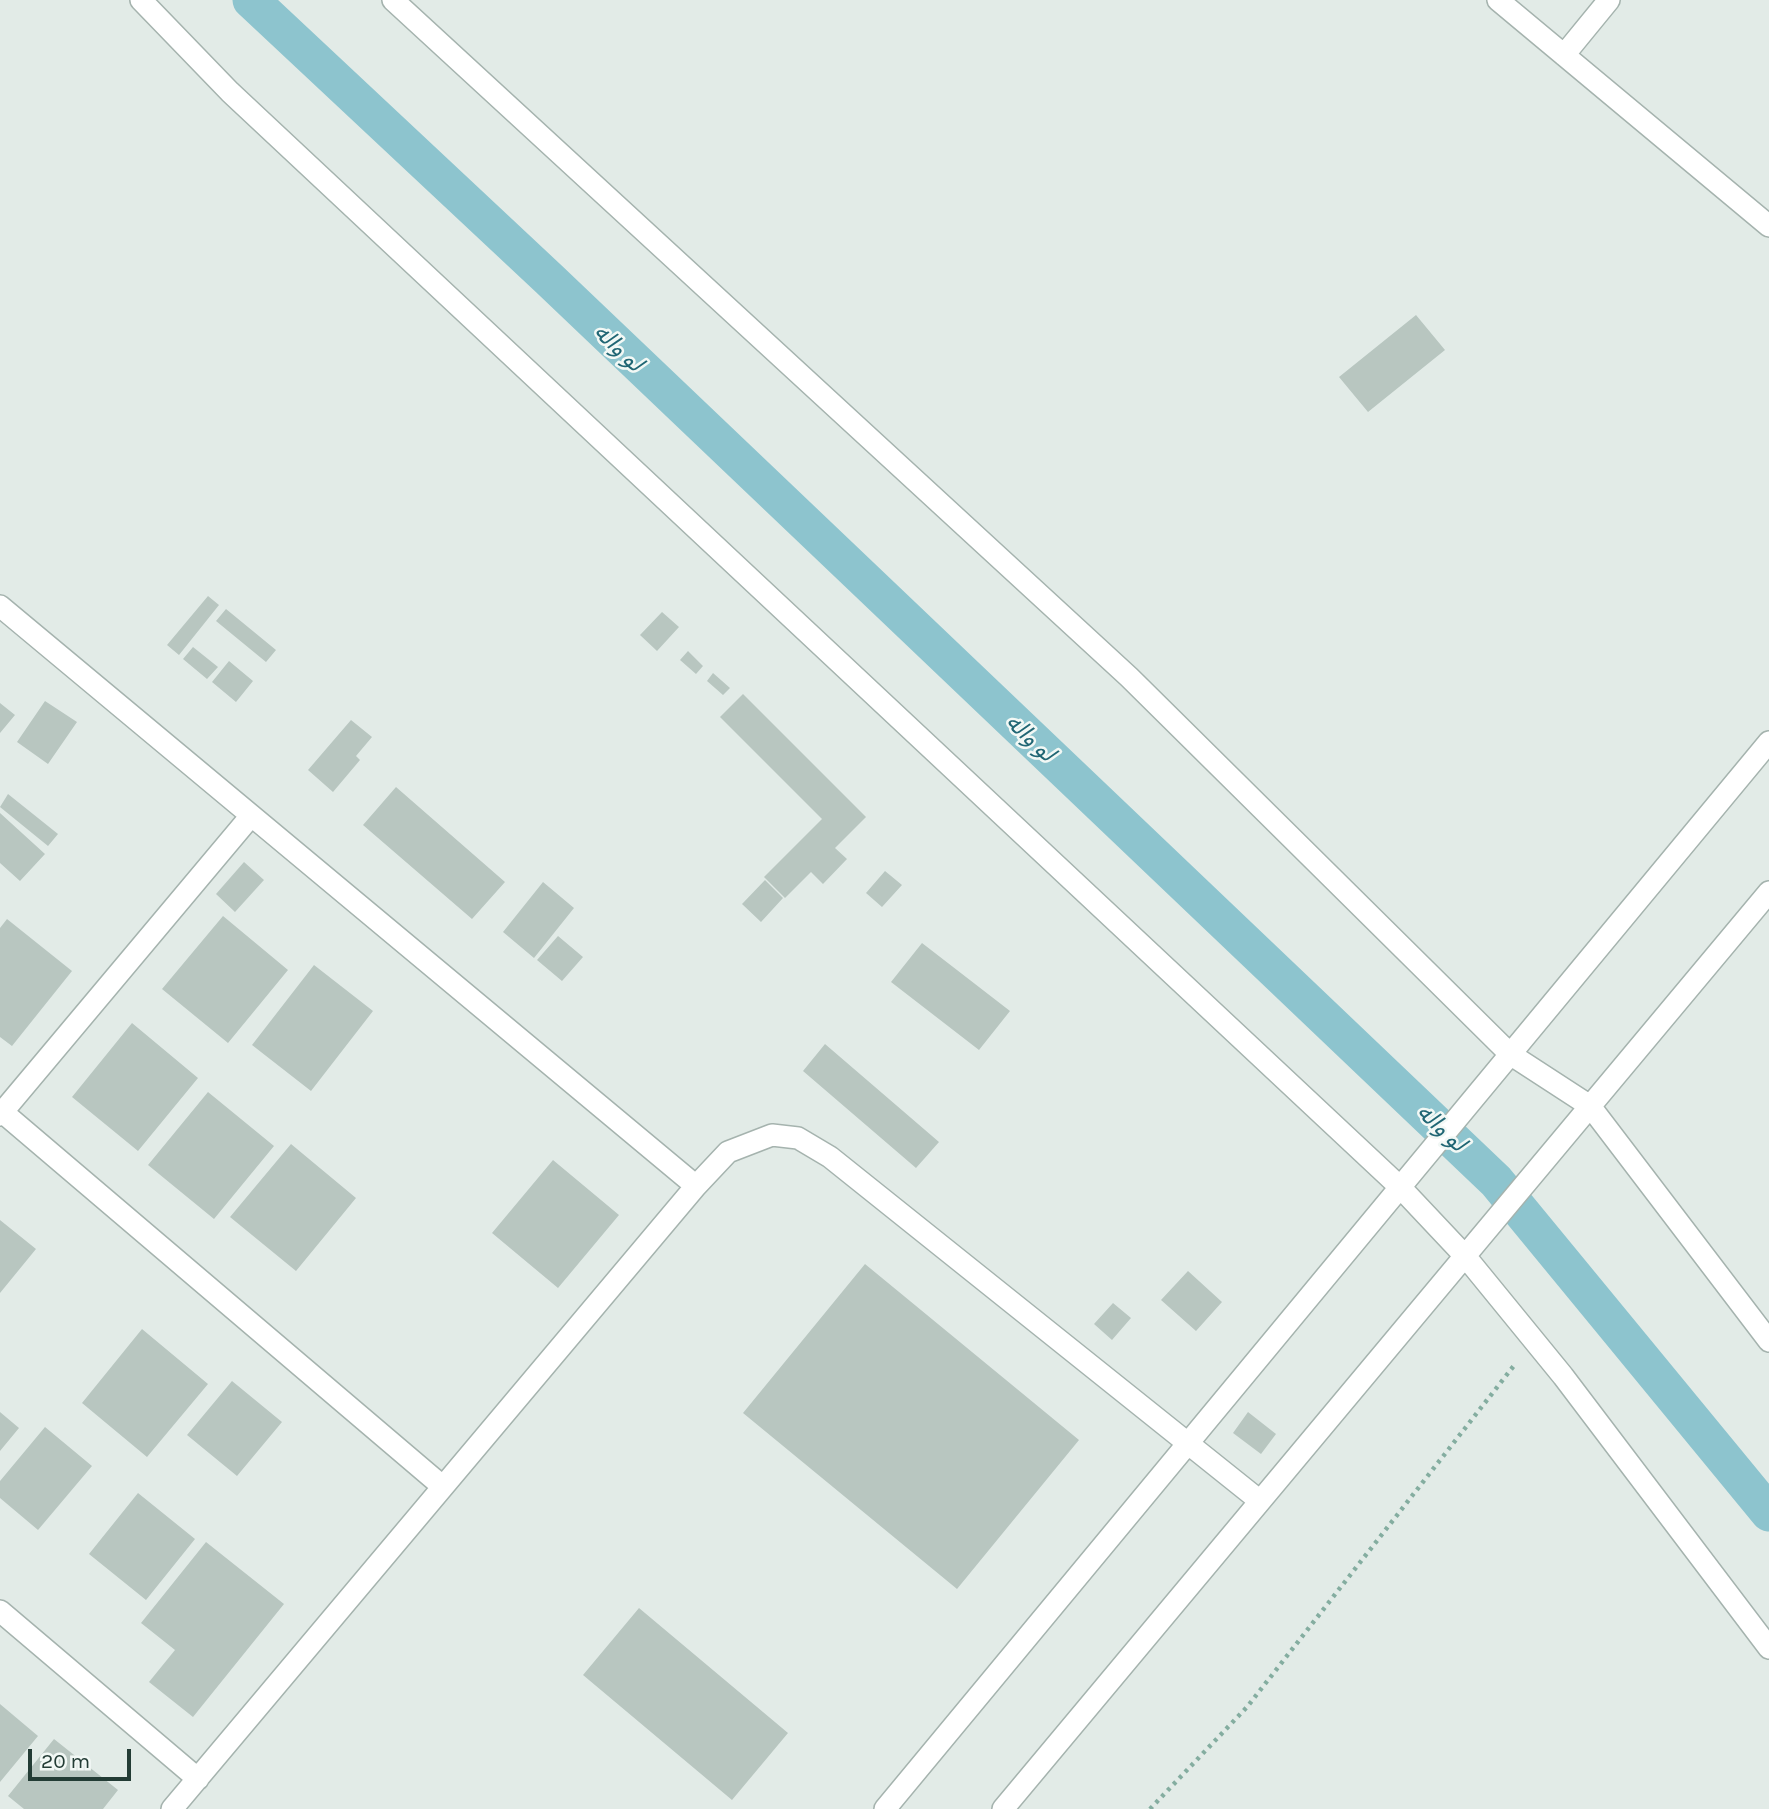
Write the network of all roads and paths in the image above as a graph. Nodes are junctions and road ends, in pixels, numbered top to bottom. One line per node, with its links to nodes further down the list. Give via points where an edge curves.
1 (141, 0): 15 (street, via 230,92)
2 (393, 0): 11 (street, via 1129,677)
3 (1498, 0): 5 (street)
4 (1609, 0): 5 (street)
5 (1564, 55): 6 (street)
6 (1769, 226)
7 (0, 606): 9 (street)
8 (1769, 742): 11 (street)
9 (250, 817): 13 (street); 14 (street)
10 (1769, 892): 12 (street)
11 (1510, 1054): 12 (street); 15 (street)
12 (1590, 1106): 16 (street); 18 (street)
13 (1, 1112): 20 (street)
14 (696, 1186): 19 (street, via 728,1152 772,1135 798,1138 830,1157); 20 (street)
15 (1400, 1187): 16 (street); 19 (street)
16 (1465, 1256): 17 (street); 21 (street)
17 (1534, 1340): 23 (street); 28 (path, via 1247,1707)
18 (1769, 1341)
19 (1187, 1445): 21 (street); 26 (street)
20 (442, 1486): 24 (street)
21 (1260, 1501): 27 (street)
22 (0, 1611): 24 (street)
23 (1769, 1648)
24 (198, 1779): 25 (street)
25 (172, 1809)
26 (885, 1809)
27 (1003, 1809)
28 (1150, 1809)

